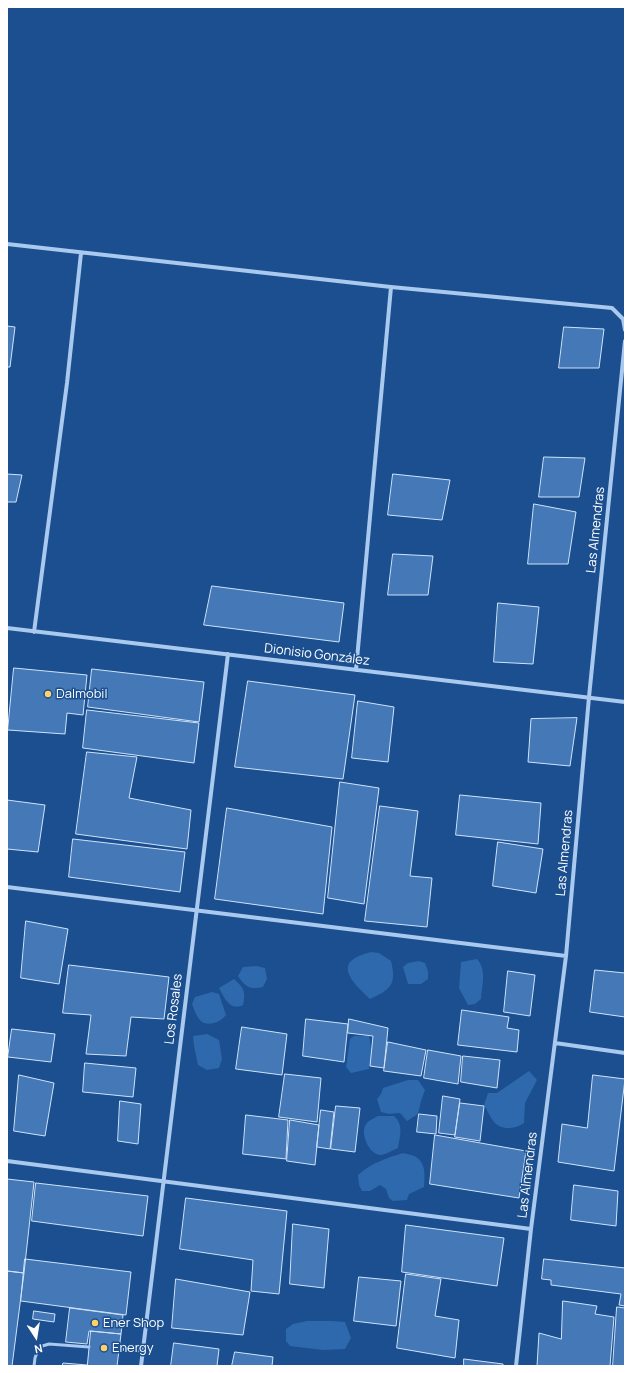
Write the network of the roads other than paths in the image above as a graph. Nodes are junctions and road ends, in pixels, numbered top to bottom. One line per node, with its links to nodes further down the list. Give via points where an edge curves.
1 (7, 244): 2 (street)
2 (81, 253): 3 (street); 7 (street)
3 (391, 287): 4 (street, via 612,308 623,319); 9 (street)
4 (625, 330)
5 (625, 341): 10 (street, Las Almendras)
6 (7, 628): 7 (street, Dionisio González)
7 (34, 632): 8 (street, Dionisio González)
8 (228, 654): 9 (street, Dionisio González); 13 (street, Los Rosales)
9 (356, 670): 10 (street, Dionisio González)
10 (589, 697): 11 (street, Dionisio González); 14 (street, Las Almendras)
11 (625, 702)
12 (7, 887): 13 (street)
13 (196, 911): 14 (street); 18 (street, Los Rosales)
14 (566, 956): 15 (street, Las Almendras)
15 (555, 1043): 16 (street); 19 (street, Las Almendras)
16 (625, 1053)
17 (7, 1161): 18 (street)
18 (163, 1181): 19 (street); 22 (street, Los Rosales)
19 (532, 1229): 25 (street, Las Almendras)
20 (89, 1347): 23 (lane, via 49,1344 39,1347)
21 (119, 1349): 22 (lane)
22 (142, 1351): 24 (street, Los Rosales)
23 (34, 1366)
24 (141, 1366)
25 (516, 1366)

